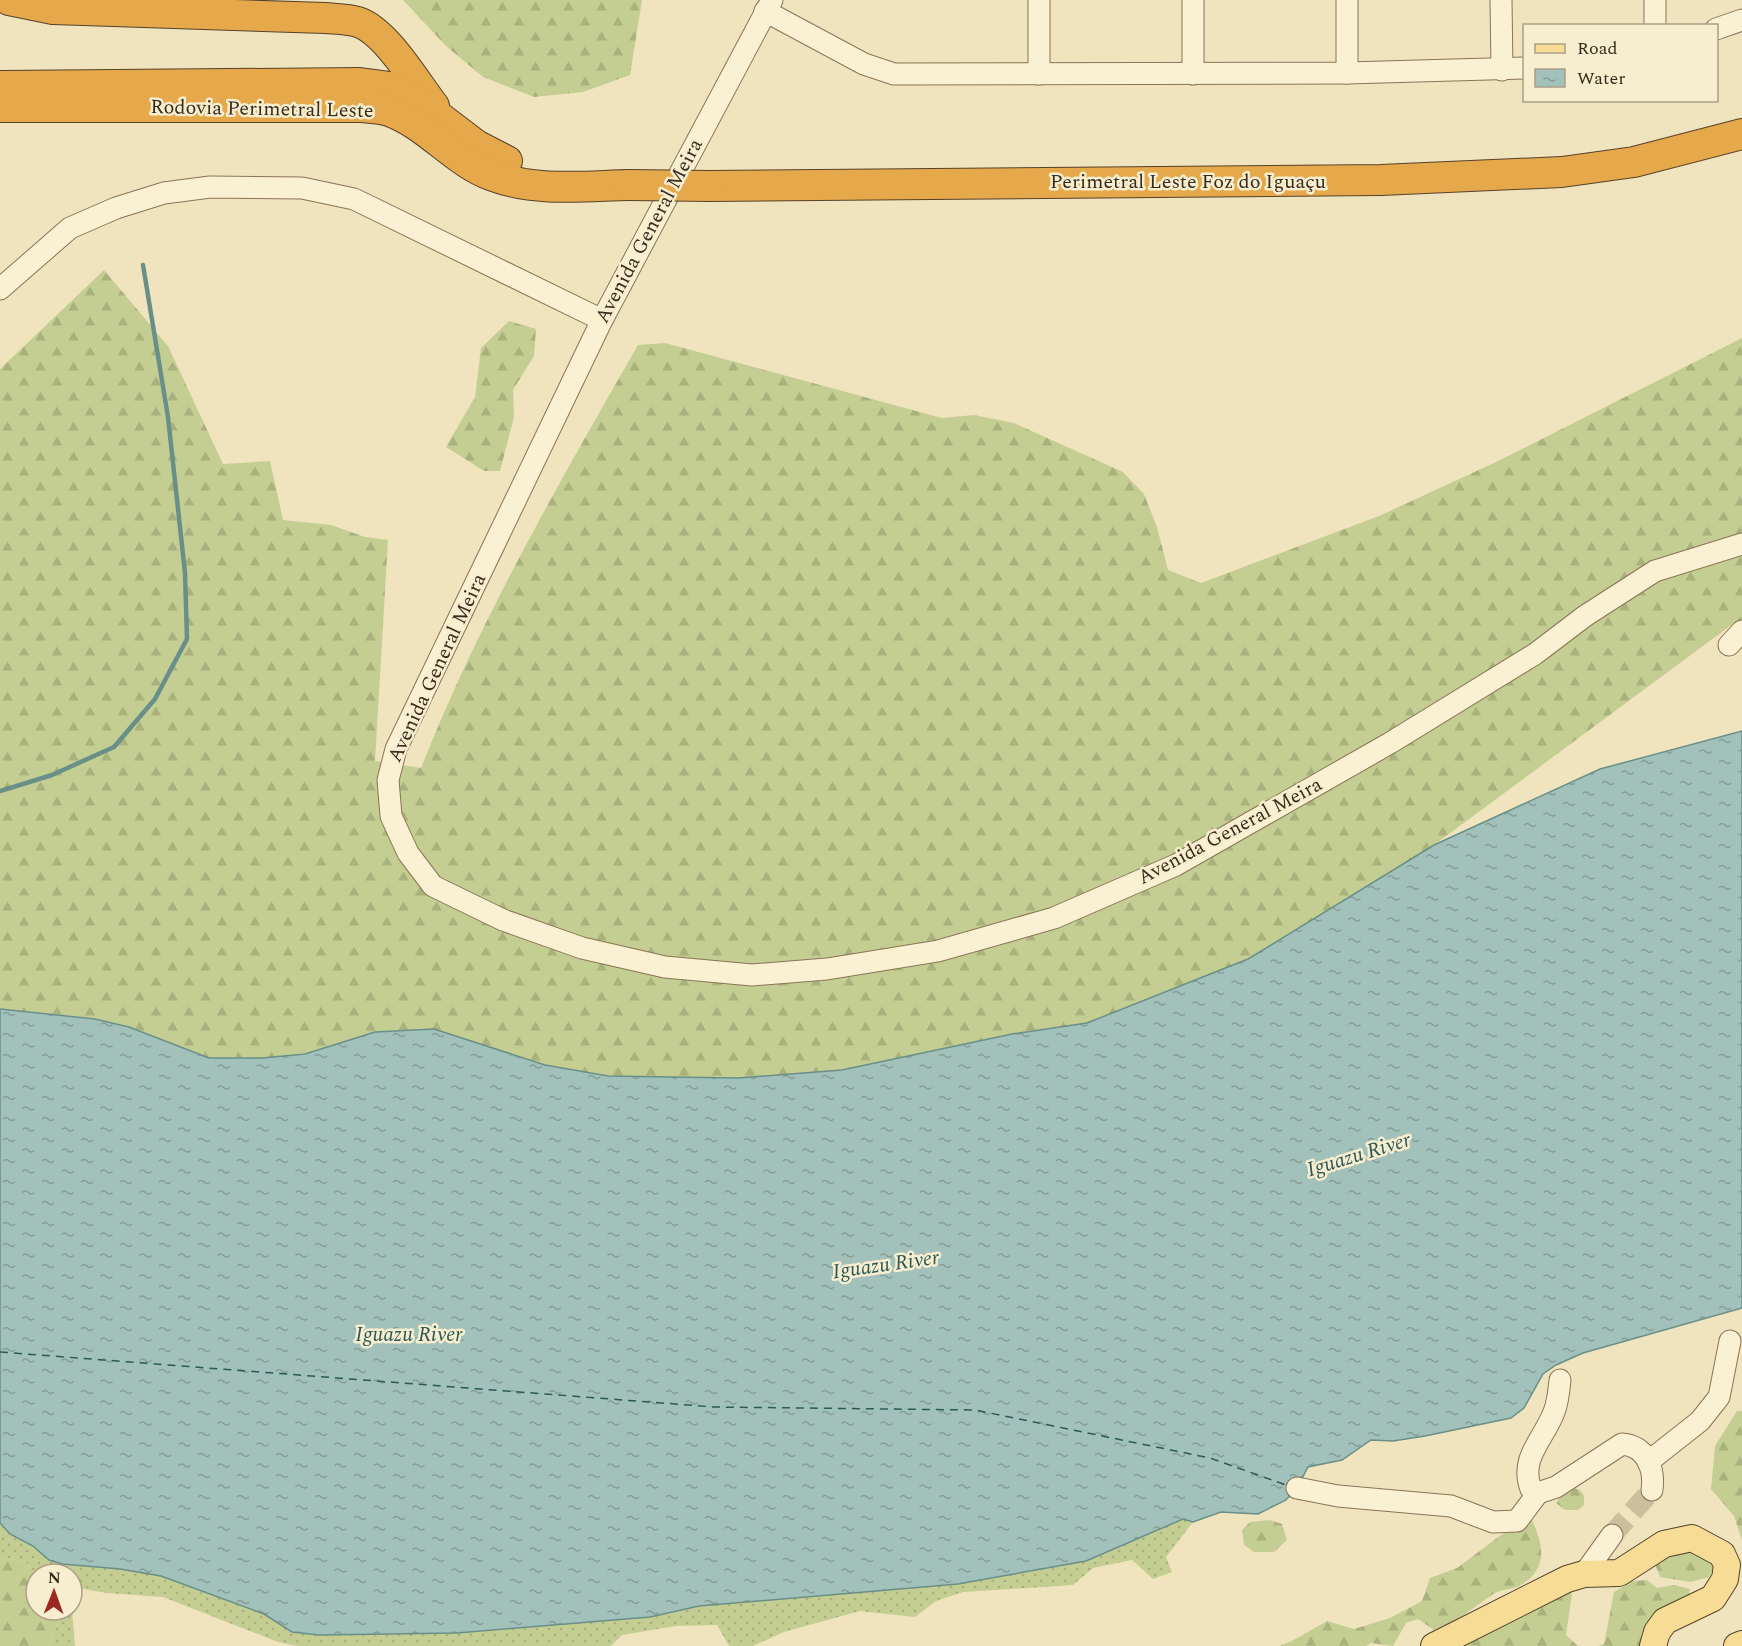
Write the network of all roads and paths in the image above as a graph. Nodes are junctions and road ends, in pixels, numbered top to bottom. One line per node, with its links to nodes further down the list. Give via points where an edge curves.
1 (9, 0): 18 (highway, Rodovia Perimetral Leste, via 53,9 360,22 384,41)
2 (1039, 0): 14 (street)
3 (1193, 0): 15 (street)
4 (1347, 0): 13 (street)
5 (1501, 0): 12 (street)
6 (1655, 0): 9 (street)
7 (768, 4): 14 (street, via 864,64 894,75); 23 (street, Avenida General Meira)
8 (1742, 20): 10 (street)
9 (1655, 24)
10 (1718, 28)
11 (1523, 68): 12 (street)
12 (1502, 70): 13 (street)
13 (1347, 73): 15 (street)
14 (1039, 74): 15 (street)
15 (1193, 74)
16 (0, 86): 18 (highway, Rodovia Perimetral Leste, via 360,83 390,87)
17 (0, 107): 21 (highway, Rodovia Perimetral Leste, via 362,107 389,111 492,176 527,185)
18 (443, 118): 21 (highway, Rodovia Perimetral Leste, via 476,145 518,167 555,174)
19 (1742, 134): 20 (highway, Perimetral Leste Foz do Iguaçu, bridge, via 1634,162 1551,173 1381,180)
20 (630, 185): 21 (highway, Rodovia Perimetral Leste)
21 (577, 186)
22 (0, 288): 23 (street, via 70,228 116,208 164,193 210,187 290,188 354,200)
23 (602, 320): 24 (street, Avenida General Meira, via 396,749 388,780 391,816 408,853 433,886 502,920 582,948 665,967 752,975 827,969 938,951 1054,918 1176,865 1390,743 1535,654 1655,571)
24 (1742, 544)
25 (1730, 1341): 27 (street, via 1719,1397 1700,1421)
26 (1560, 1380): 30 (street, via 1554,1413 1535,1446 1526,1476 1531,1490)
27 (1648, 1462): 29 (street, via 1654,1473); 30 (street, via 1633,1445 1622,1444 1556,1487)
28 (1297, 1488): 30 (street, via 1338,1496 1451,1506 1493,1522 1517,1521)
29 (1652, 1490)
30 (1538, 1493)
31 (1612, 1535): 32 (street)
32 (1584, 1574): 34 (main road); 35 (main road, via 1619,1573 1664,1544 1692,1538 1722,1554 1727,1565 1725,1579 1713,1598 1665,1621)
33 (1742, 1644): 36 (main road)
34 (1434, 1646)
35 (1653, 1646)
36 (1737, 1646)

